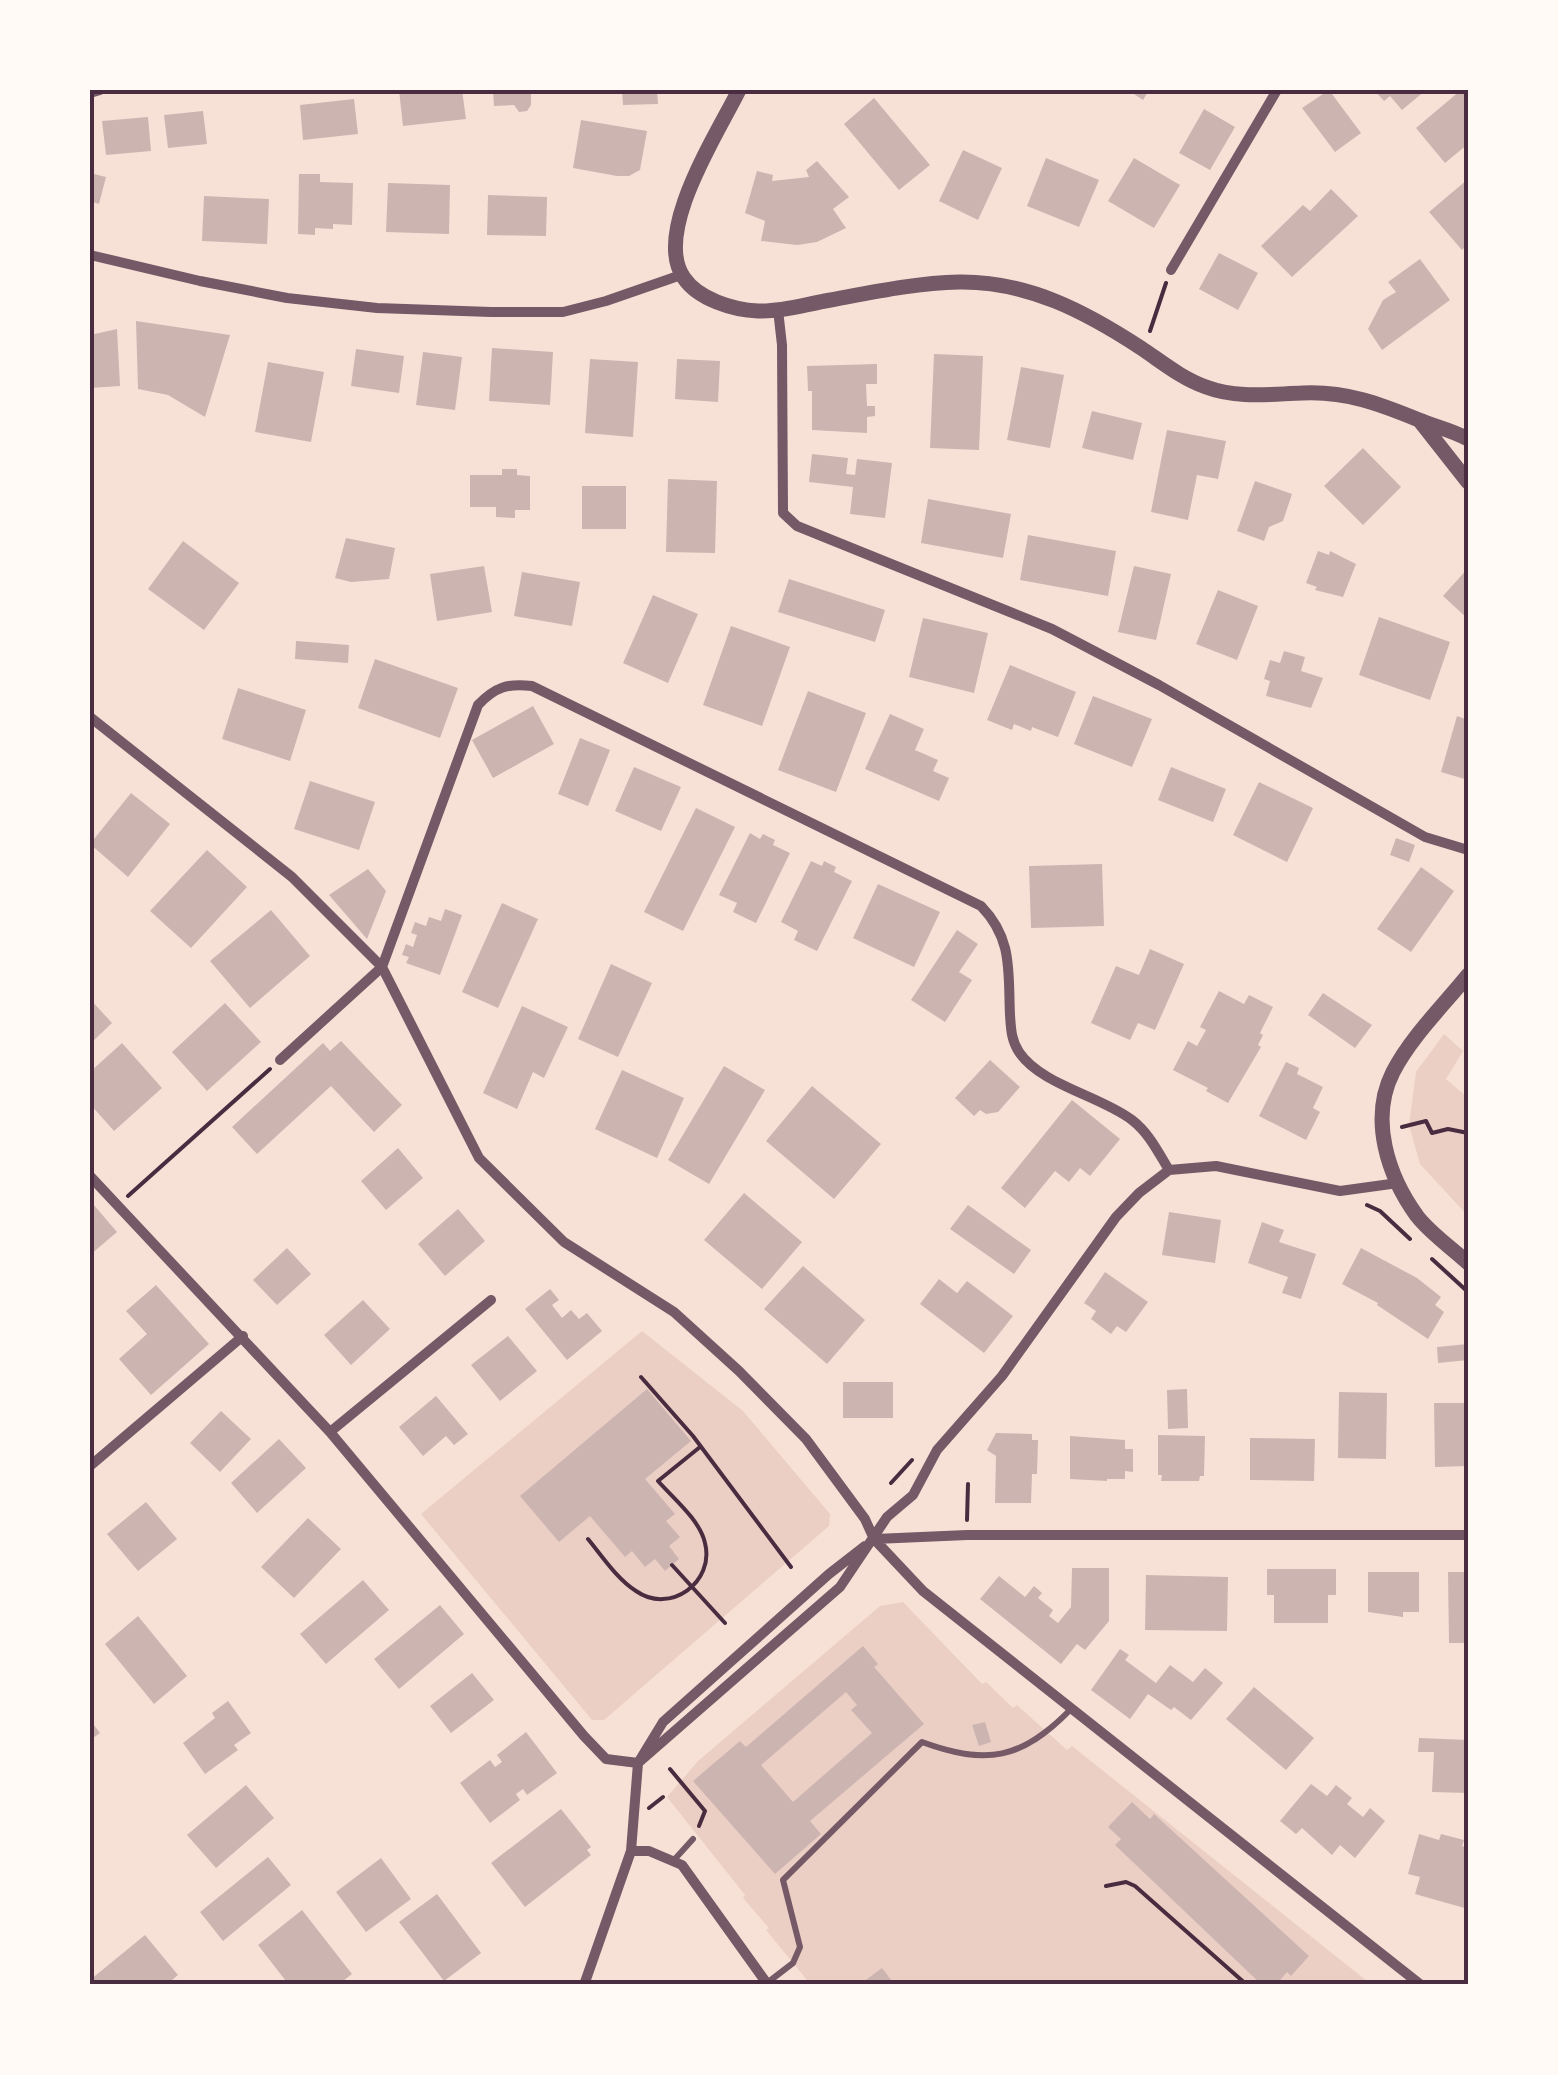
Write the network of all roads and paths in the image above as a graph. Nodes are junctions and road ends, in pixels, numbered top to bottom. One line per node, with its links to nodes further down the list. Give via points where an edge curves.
1 (100, 90): 4 (street)
2 (740, 90): 7 (street, via 679,218)
3 (1278, 90): 6 (street)
4 (90, 93)
5 (90, 255): 7 (street, via 287,298 472,312 563,312)
6 (1171, 270): 9 (path)
7 (681, 275): 8 (street, via 693,290 726,304)
8 (778, 310): 9 (street, via 962,282 1081,310); 14 (street, via 784,513 796,526 1052,629 1425,836)
9 (1144, 350): 10 (street, via 1209,388 1268,397 1336,394)
10 (1420, 421): 11 (street); 12 (street)
11 (1468, 439)
12 (1468, 482)
13 (90, 718): 15 (street, via 292,877)
14 (1468, 850)
15 (382, 967): 17 (street); 20 (street, via 478,705 512,684 532,686 981,906 1006,945 1012,1037 1020,1053 1034,1068 1130,1118); 41 (street, via 480,1158 564,1242 674,1312 739,1371 806,1439)
16 (1468, 975): 18 (street, via 1392,1074)
17 (280, 1060): 24 (path)
18 (1383, 1132): 19 (path, via 1426,1122 1432,1133); 22 (street)
19 (1468, 1133)
20 (1169, 1170): 22 (street, via 1216,1166 1340,1191); 41 (street, via 1116,1218)
21 (90, 1176): 24 (street)
22 (1398, 1184): 27 (street, via 1419,1218)
23 (1364, 1204): 25 (path)
24 (117, 1206): 30 (street)
25 (1409, 1238)
26 (1424, 1252): 28 (path)
27 (1468, 1263)
28 (1468, 1292)
29 (490, 1300): 32 (street)
30 (243, 1336): 32 (street); 35 (street)
31 (642, 1377): 33 (path)
32 (330, 1432): 47 (street, via 584,1736 606,1759)
33 (700, 1447): 43 (path); 44 (path, via 658,1481 696,1524 706,1546 705,1569)
34 (915, 1457): 36 (path)
35 (90, 1466)
36 (891, 1483)
37 (968, 1484): 38 (path)
38 (967, 1535): 39 (street); 41 (street)
39 (1468, 1535)
40 (588, 1539): 44 (path, via 647,1597 670,1599)
41 (874, 1539): 46 (street, via 922,1591); 47 (street, via 840,1587); 47 (street, via 663,1722)
42 (672, 1565): 44 (path)
43 (791, 1567)
44 (692, 1588): 45 (path)
45 (724, 1623)
46 (1070, 1710): 53 (lane, via 1022,1749 976,1757 922,1742 784,1880 800,1947 793,1963); 56 (street)
47 (638, 1763): 50 (street)
48 (670, 1769): 49 (path, via 704,1810)
49 (694, 1840): 51 (lane)
50 (631, 1851): 51 (street); 54 (street)
51 (674, 1860): 53 (street)
52 (1106, 1886): 55 (path, via 1135,1886)
53 (768, 1984)
54 (584, 1985)
55 (1247, 1985)
56 (1421, 1985)

